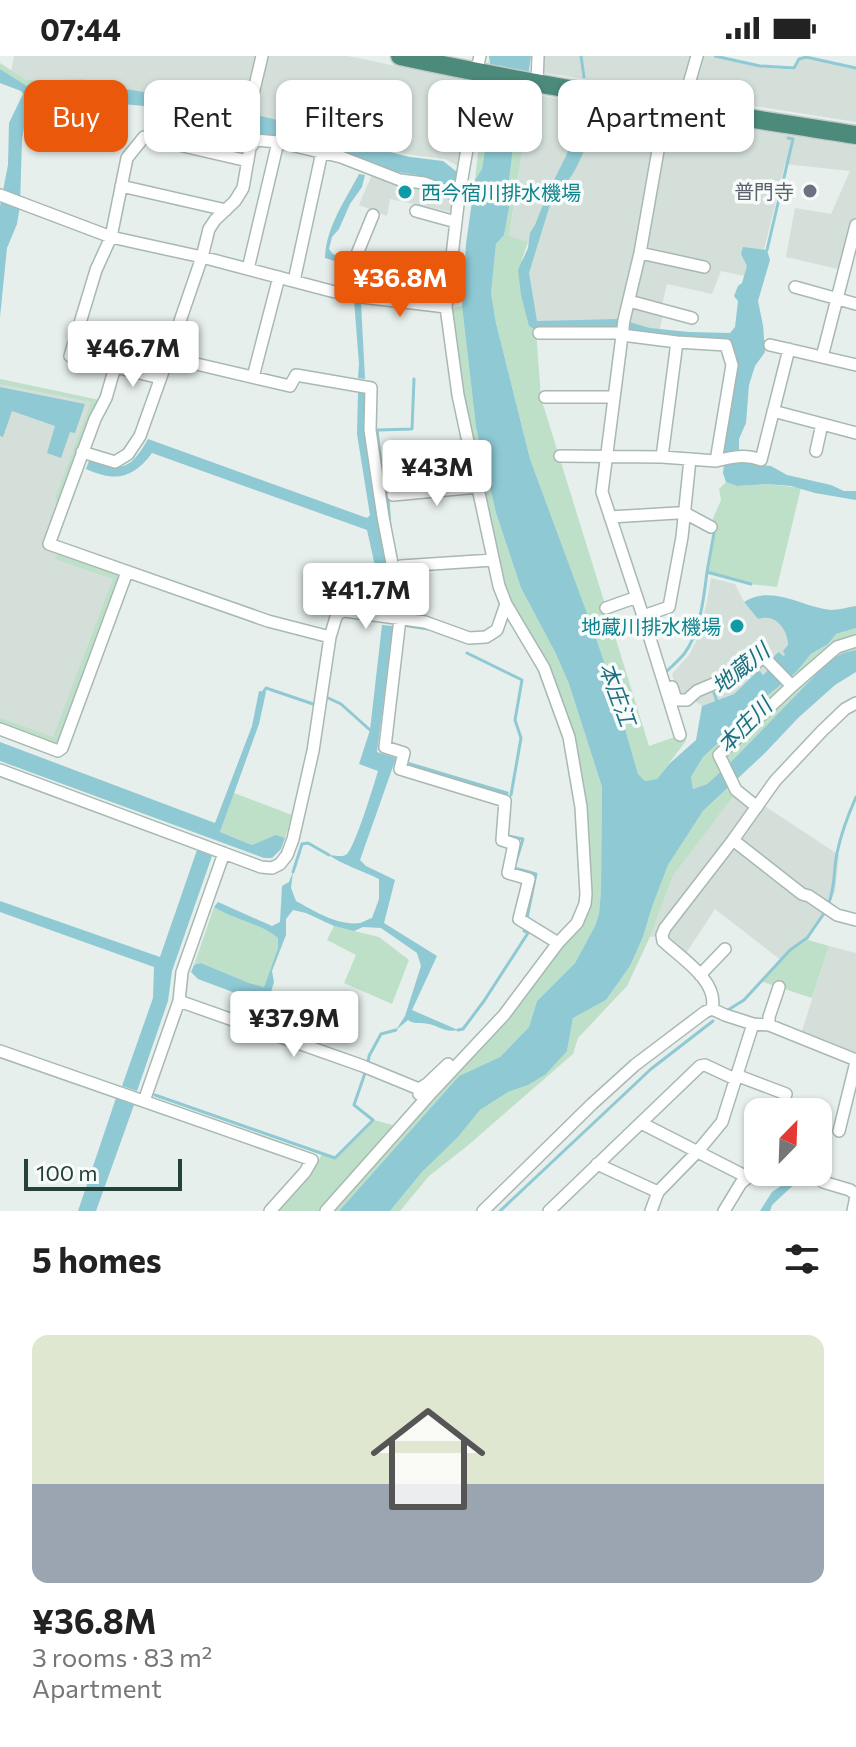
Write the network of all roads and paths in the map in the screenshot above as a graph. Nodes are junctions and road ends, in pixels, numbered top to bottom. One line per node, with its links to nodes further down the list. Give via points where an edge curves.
1 (262, 56): 6 (street)
2 (400, 56): 5 (highway)
3 (538, 56): 8 (street)
4 (697, 56): 9 (street)
5 (478, 64): 7 (highway); 18 (street)
6 (256, 80)
7 (528, 80)
8 (537, 80)
9 (686, 80)
10 (754, 119): 11 (highway)
11 (856, 135)
12 (276, 142): 16 (street, via 256,140)
13 (276, 150): 29 (street)
14 (322, 152): 18 (street, via 400,180); 31 (street)
15 (664, 152): 26 (street)
16 (248, 161): 17 (street, via 144,137 127,158); 20 (street, via 243,188)
17 (121, 186): 20 (street); 25 (street)
18 (459, 191): 23 (street)
19 (0, 195): 25 (street)
20 (226, 210): 27 (street, via 209,229)
21 (416, 211): 23 (street)
22 (373, 215): 33 (street, via 357,254 364,284)
23 (456, 222): 37 (street)
24 (856, 225): 34 (street)
25 (111, 237): 27 (street); 47 (street, via 70,356)
26 (640, 253): 28 (street); 35 (street)
27 (202, 257): 29 (street); 45 (street)
28 (704, 267)
29 (248, 269): 30 (street)
30 (279, 277): 31 (street); 48 (street)
31 (294, 281): 33 (street)
32 (795, 287): 34 (street)
33 (358, 296): 37 (street)
34 (837, 299): 36 (street); 44 (street)
35 (629, 301): 38 (street); 39 (street)
36 (856, 304)
37 (446, 307): 62 (street)
38 (692, 318)
39 (623, 328): 40 (street, via 616,333); 41 (street); 51 (street)
40 (539, 333)
41 (677, 342): 59 (street); 61 (street, via 726,345 732,365)
42 (770, 345): 43 (street)
43 (789, 349): 44 (street); 52 (street)
44 (822, 357): 46 (street)
45 (171, 358): 48 (street); 49 (street)
46 (856, 365)
47 (115, 367): 49 (street); 56 (street)
48 (253, 377): 74 (street, via 290,386 296,375 371,388 370,430)
49 (160, 378): 56 (street, via 140,436 128,454 115,462)
50 (545, 397): 51 (street)
51 (613, 397): 58 (street)
52 (773, 411): 53 (street); 61 (street, via 761,460)
53 (822, 424): 54 (street); 55 (street)
54 (856, 433)
55 (816, 451)
56 (82, 452): 69 (street, via 49,544)
57 (560, 456): 58 (street)
58 (606, 456): 59 (street); 65 (street, via 602,492)
59 (662, 457): 60 (street)
60 (690, 459): 61 (street); 64 (street)
61 (720, 460)
62 (478, 487): 63 (street); 67 (street)
63 (393, 495)
64 (685, 513): 65 (street); 66 (street); 73 (street, via 669,607)
65 (610, 517): 70 (street)
66 (711, 527)
67 (493, 560): 68 (street); 71 (street)
68 (401, 566)
69 (127, 572): 75 (street); 80 (street, via 62,748 58,751)
70 (637, 597): 72 (street); 73 (street)
71 (506, 604): 74 (street, via 497,630 486,637 469,638); 87 (street, via 544,668 569,737 581,807 585,904 577,923)
72 (606, 608)
73 (643, 616): 77 (street)
74 (400, 618): 75 (street, via 340,612); 87 (street, via 385,747 404,753 400,769 505,801 502,840 514,844 508,873 529,879 519,919)
75 (330, 637): 85 (street, via 313,751 287,855 272,868)
76 (856, 641): 78 (street, via 837,647)
77 (662, 678): 78 (street, via 669,677 676,700 687,700 751,668 763,656); 81 (street)
78 (792, 686): 83 (street, via 719,755 736,790)
79 (856, 703): 83 (street, via 822,731)
80 (0, 729)
81 (680, 735)
82 (0, 770): 85 (street)
83 (757, 807): 84 (street)
84 (733, 840): 86 (street, via 802,894); 89 (street, via 662,935)
85 (224, 853): 91 (street, via 182,972)
86 (856, 920)
87 (558, 943): 96 (street)
88 (725, 949): 89 (street)
89 (700, 975): 92 (street, via 713,992)
90 (779, 987): 94 (street)
91 (179, 1001): 99 (street); 101 (street)
92 (712, 1009): 93 (street); 115 (street, via 635,1065)
93 (753, 1024): 94 (street); 98 (street)
94 (769, 1025): 97 (street)
95 (0, 1051): 101 (street)
96 (463, 1059): 99 (street, via 449,1063); 103 (street)
97 (856, 1061): 104 (street)
98 (736, 1077): 100 (street, via 786,1094); 102 (street, via 700,1066); 105 (street, via 722,1122)
99 (419, 1089): 103 (street)
100 (784, 1098)
101 (144, 1101): 113 (street, via 312,1160)
102 (641, 1123): 105 (street); 106 (street)
103 (400, 1128): 114 (street)
104 (839, 1131)
105 (698, 1151): 107 (street); 110 (street)
106 (597, 1164): 110 (street); 112 (street)
107 (744, 1175)
108 (744, 1180): 117 (street)
109 (832, 1185): 111 (street)
110 (658, 1192): 116 (street)
111 (856, 1195): 118 (street)
112 (557, 1209)
113 (270, 1211)
114 (326, 1211)
115 (483, 1211)
116 (651, 1211)
117 (724, 1211)
118 (853, 1211)

